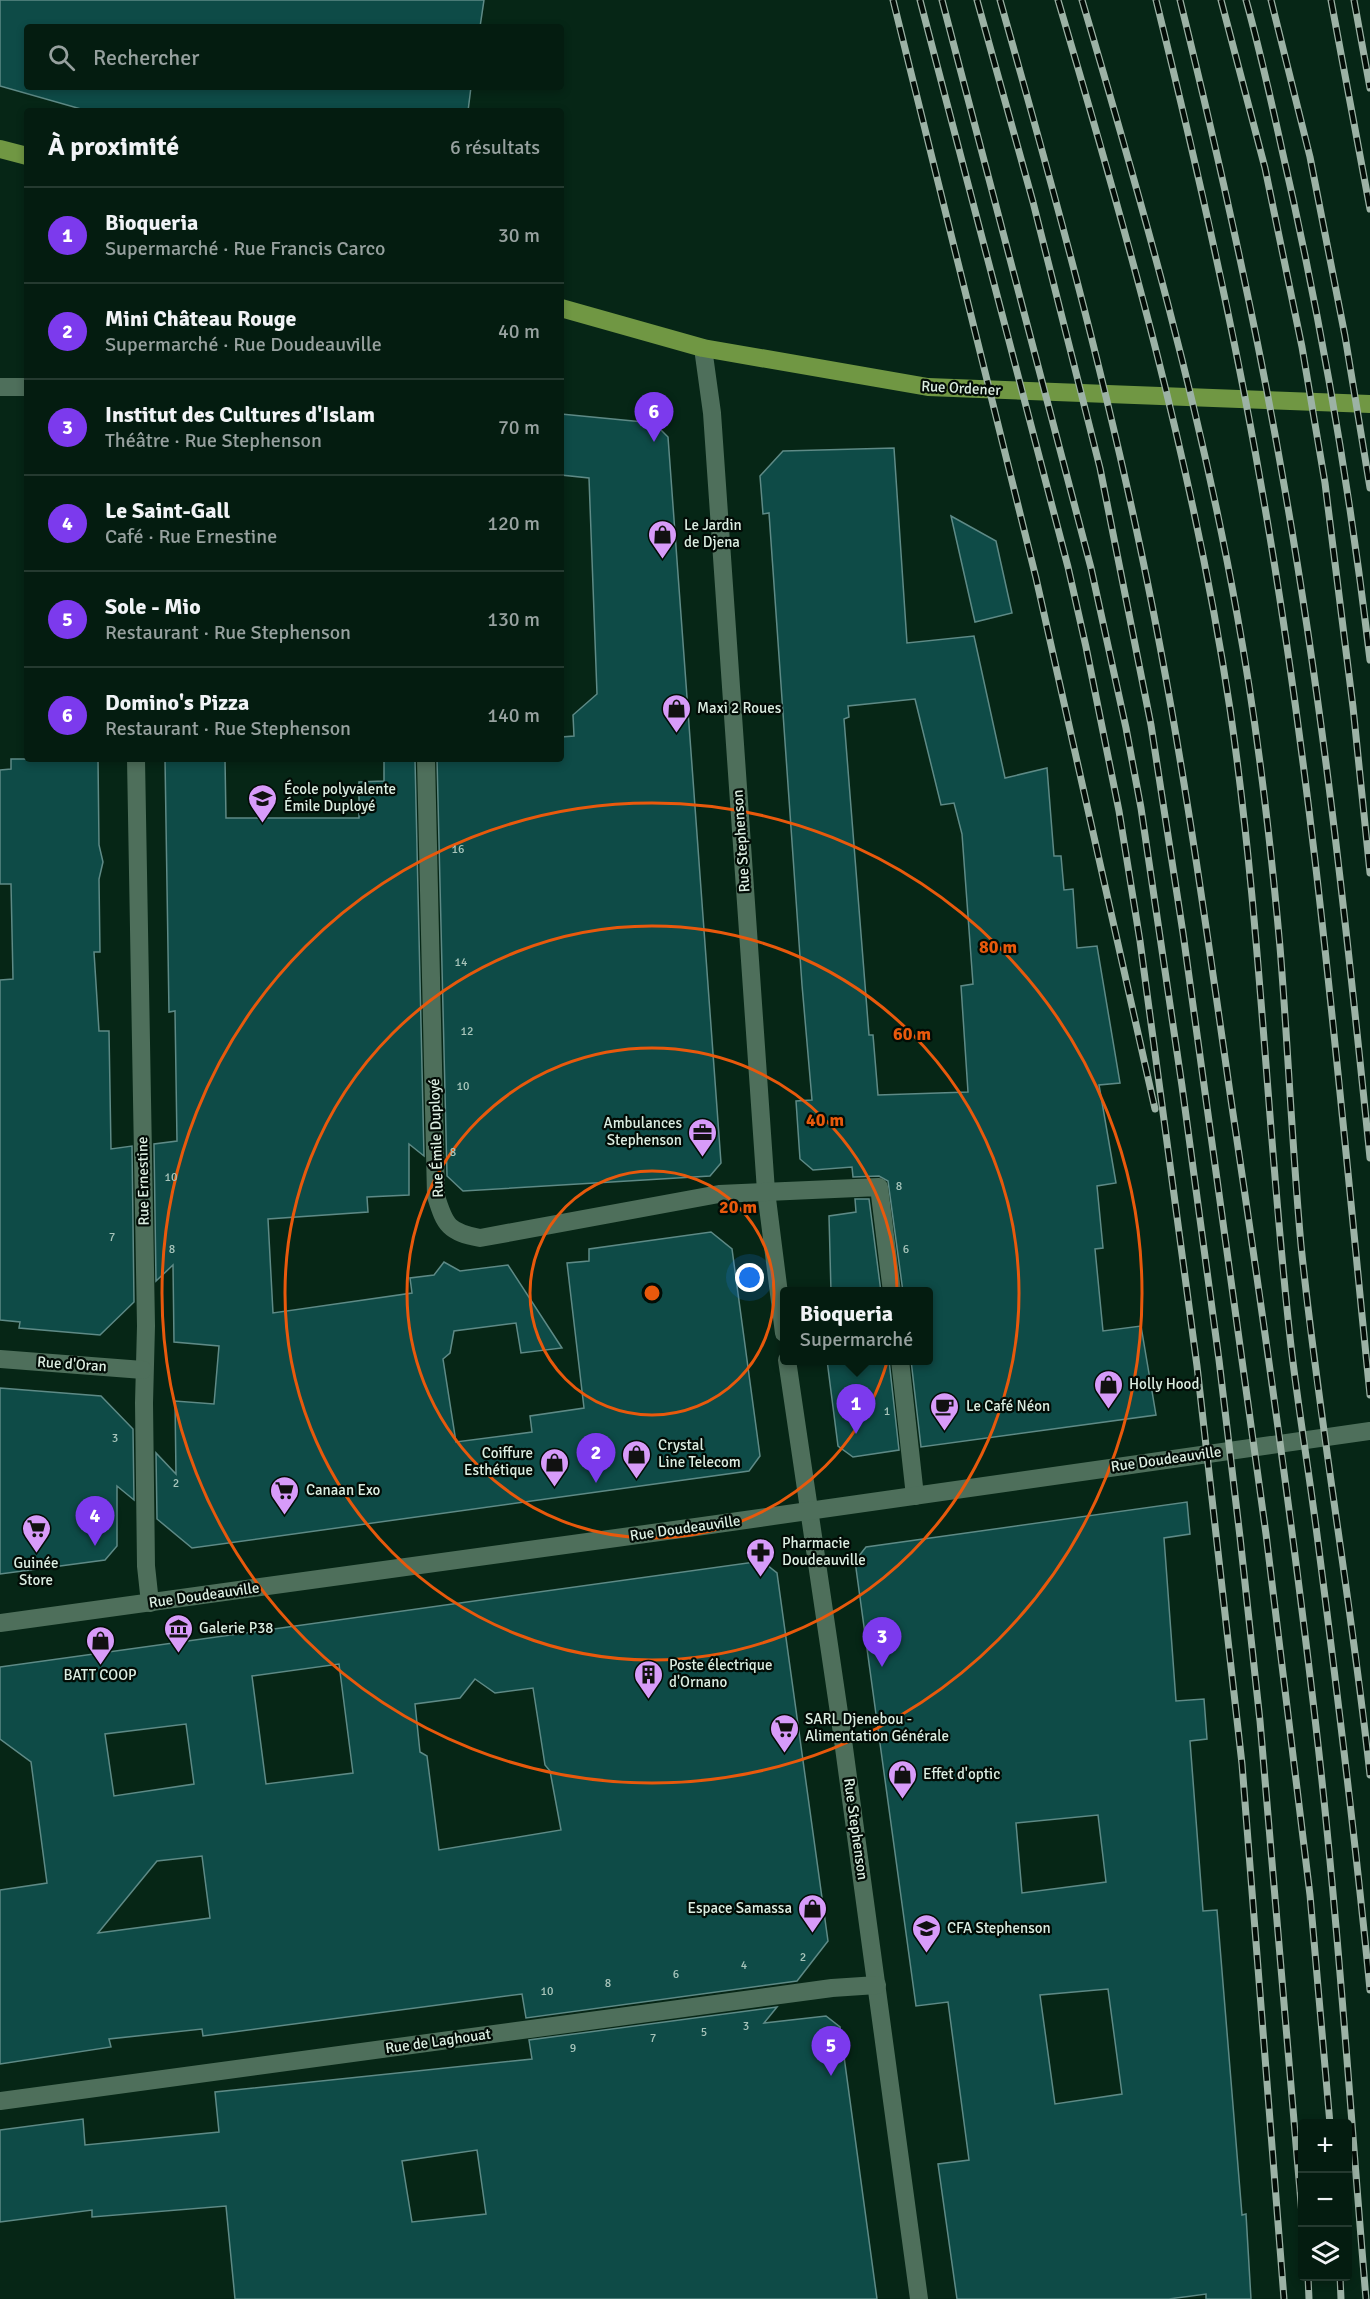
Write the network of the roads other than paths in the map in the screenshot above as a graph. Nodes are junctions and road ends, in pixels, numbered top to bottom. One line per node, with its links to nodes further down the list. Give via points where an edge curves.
1 (0, 149): 2 (main road)
2 (24, 155)
3 (564, 309): 4 (main road, Rue Ordener)
4 (703, 348): 7 (main road, Rue Ordener, via 927,387); 10 (street, Rue Stephenson, via 712,413)
5 (0, 387): 6 (street)
6 (24, 387)
7 (1370, 404)
8 (136, 762): 16 (street, Rue Ernestine, via 146,1326)
9 (426, 762): 10 (street, Rue Émile Duployé, via 436,1196 440,1213 450,1227 460,1234 480,1238 719,1194)
10 (766, 1191): 11 (street, Rue Émile Duployé, via 879,1186); 12 (street, Rue Stephenson)
11 (891, 1287)
12 (780, 1301)
13 (0, 1359): 16 (street, Rue d'Oran)
14 (788, 1365): 19 (street, Rue Stephenson)
15 (901, 1365): 18 (street)
16 (143, 1370): 20 (street, Rue Ernestine)
17 (1370, 1431): 18 (street, Rue Doudeauville)
18 (915, 1496): 19 (street, Rue Doudeauville)
19 (810, 1510): 20 (street, Rue Doudeauville); 22 (street, Rue Stephenson)
20 (150, 1603): 21 (street, Rue Doudeauville)
21 (0, 1623)
22 (877, 1984): 23 (street, Rue de Laghouat); 24 (street, Rue Stephenson)
23 (0, 2101)
24 (919, 2299)

